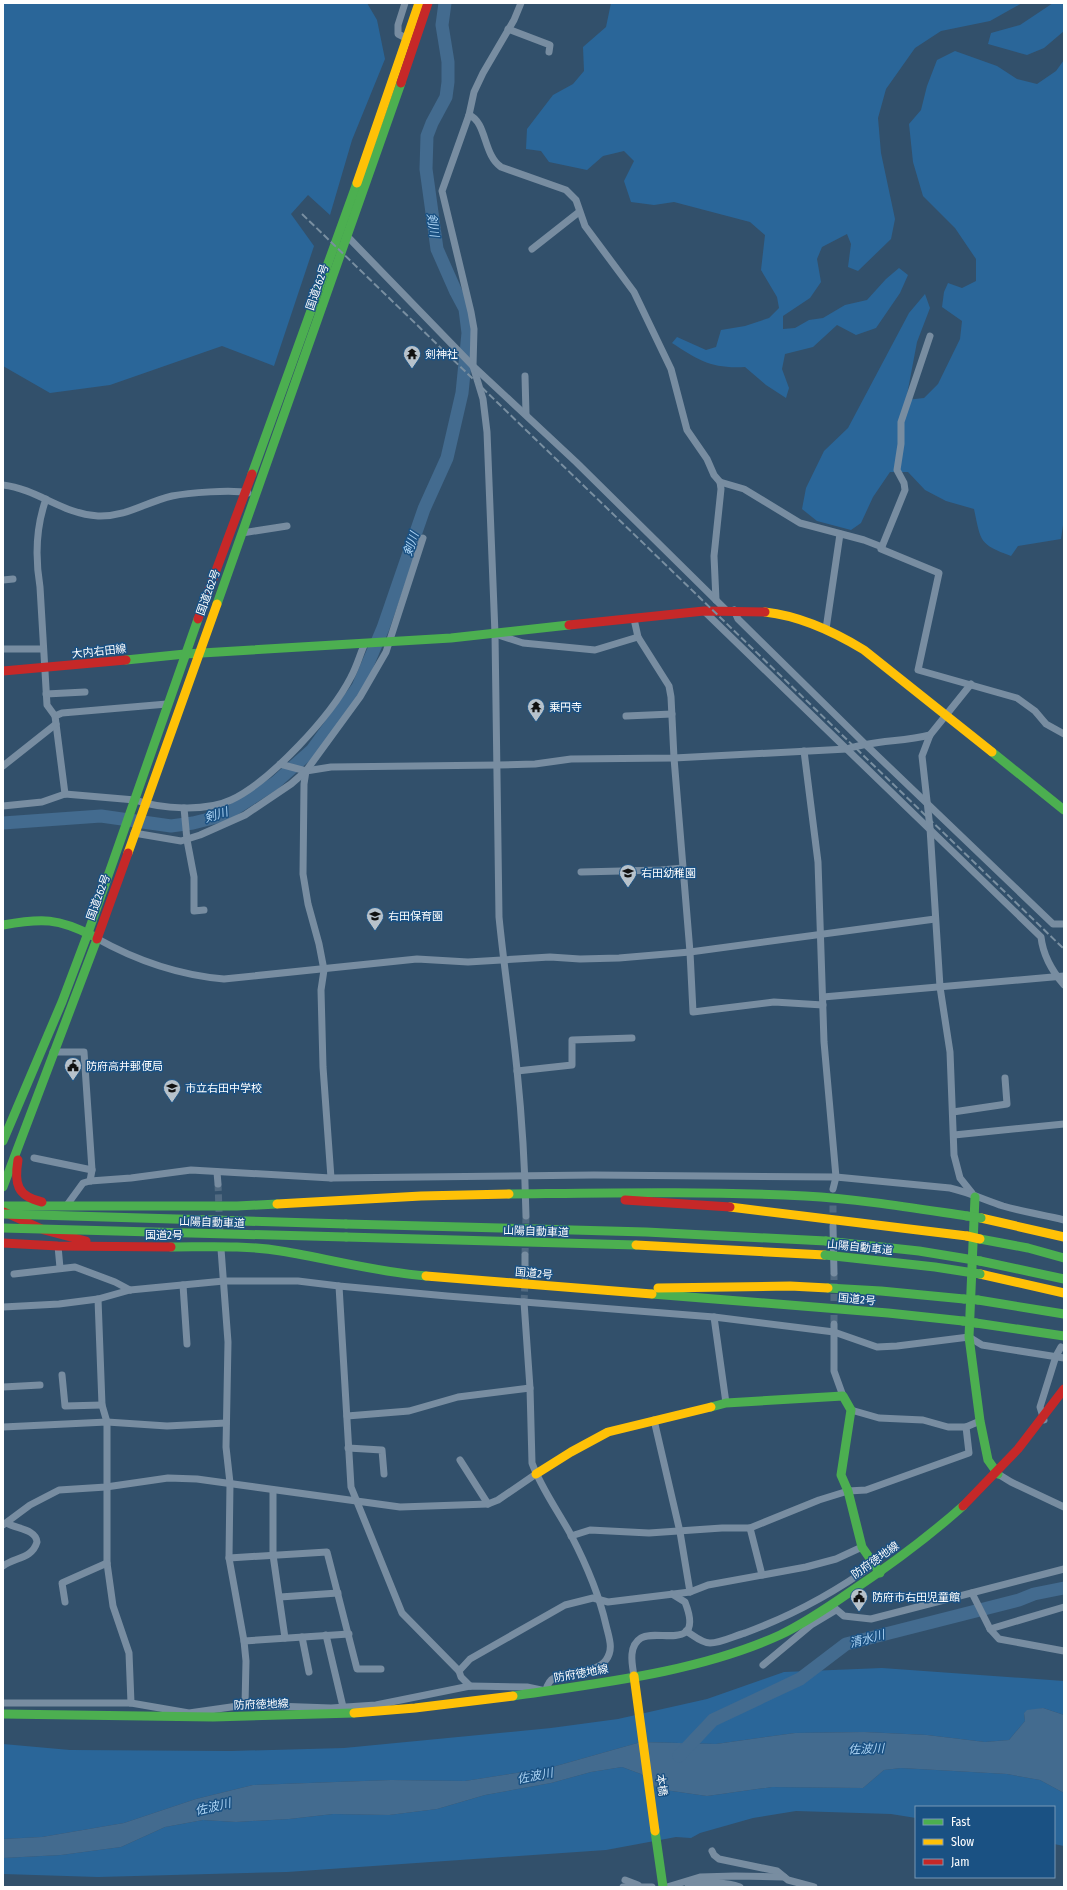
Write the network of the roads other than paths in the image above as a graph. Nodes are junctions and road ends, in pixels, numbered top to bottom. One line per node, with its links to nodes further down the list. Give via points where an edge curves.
1 (405, 3): 6 (street, via 398,34)
2 (419, 3): 6 (main road, 国道262号)
3 (428, 3): 10 (main road, 国道262号)
4 (521, 3): 5 (street)
5 (508, 29): 7 (street, via 550,45); 8 (street, via 477,86)
6 (406, 38): 18 (main road, 国道262号, via 381,115)
7 (549, 52)
8 (469, 115): 9 (street, via 478,124 495,163 566,190 576,200); 13 (street, via 442,191 474,329)
9 (579, 212): 11 (street); 16 (street, via 585,226 634,292 671,369 682,419)
10 (347, 236): 13 (street); 19 (main road, 国道262号)
11 (532, 249)
12 (930, 336): 25 (street, via 901,422 897,470 905,490)
13 (473, 366): 15 (street); 33 (street, via 483,399 487,432)
14 (525, 376): 15 (street)
15 (526, 414): 28 (street)
16 (720, 482): 23 (street, via 744,489 800,524); 28 (street, via 722,489 714,556)
17 (3, 485): 20 (street, via 25,490)
18 (245, 492): 19 (street); 20 (street, via 171,496 121,514 100,516 70,511); 39 (main road, 国道262号)
19 (256, 495): 22 (main road, 国道262号)
20 (46, 499): 38 (street, via 40,516 37,568)
21 (287, 526): 22 (street)
22 (242, 533): 40 (main road, 国道262号)
23 (840, 534): 25 (street); 32 (street)
24 (423, 538): 35 (street)
25 (882, 547): 43 (street, via 881,549 940,574 918,670)
26 (13, 579): 27 (street)
27 (3, 580)
28 (716, 600): 30 (street)
29 (704, 610): 30 (main road, 大内右田線); 31 (main road, 大内右田線); 55 (street)
30 (730, 610): 32 (main road, 大内右田線, via 782,614); 54 (street)
31 (634, 619): 33 (main road, 大内右田線); 34 (street)
32 (826, 629): 48 (main road, 大内右田線, via 864,650)
33 (495, 634): 34 (street, via 522,643 595,650); 35 (main road, 大内右田線); 59 (street)
34 (638, 637): 47 (street, via 669,686)
35 (387, 642): 36 (main road, 大内右田線); 61 (street, via 376,672 360,697)
36 (367, 643): 40 (main road, 大内右田線); 58 (street, via 352,676 336,702)
37 (3, 648): 38 (street)
38 (42, 648): 41 (street)
39 (185, 654): 40 (main road, 大内右田線); 41 (main road, 大内右田線); 46 (main road, 国道262号)
40 (198, 654): 65 (main road, 国道262号)
41 (44, 668): 42 (main road, 大内右田線); 45 (street)
42 (3, 671)
43 (971, 684): 48 (street); 52 (street, via 1017,698 1035,710 1046,724)
44 (85, 692): 45 (street)
45 (46, 694): 49 (street, via 47,705)
46 (167, 704): 49 (street); 63 (main road, 国道262号)
47 (672, 714): 50 (street); 57 (street)
48 (946, 715): 53 (street); 68 (main road, 大内右田線)
49 (55, 716): 51 (street)
50 (626, 716)
51 (56, 724): 60 (street); 62 (street)
52 (1064, 734)
53 (930, 736): 54 (street); 64 (street, via 922,756)
54 (864, 744): 55 (street); 64 (street)
55 (847, 749): 56 (street); 69 (street)
56 (804, 751): 57 (street); 79 (street, via 818,862)
57 (674, 758): 59 (street, via 571,759 535,764); 72 (street)
58 (282, 764): 61 (street); 67 (street, via 230,801 207,807)
59 (498, 765): 61 (street, via 331,767); 82 (street, via 499,917)
60 (3, 766)
61 (303, 770): 71 (street, via 291,784 245,815); 83 (street, via 303,874)
62 (65, 794): 63 (street); 66 (street, via 42,802)
63 (134, 803): 65 (street); 78 (main road, 国道262号)
64 (928, 804): 69 (street); 76 (street, via 1053,924)
65 (144, 805): 67 (street); 70 (main road, 国道262号)
66 (3, 806)
67 (184, 808): 71 (street)
68 (1064, 810)
69 (930, 828): 75 (street); 84 (street, via 1041,937 1042,950)
70 (134, 832): 71 (street, via 163,839); 80 (main road, 国道262号)
71 (187, 840): 74 (street, via 194,877 194,911)
72 (683, 868): 73 (street); 81 (street)
73 (581, 872)
74 (204, 910)
75 (935, 919): 79 (street); 86 (street)
76 (1064, 924)
77 (3, 925): 78 (main road, via 50,919 62,921)
78 (88, 933): 80 (main road); 97 (main road, 国道262号, via 62,1002)
79 (821, 935): 81 (street); 87 (street)
80 (96, 938): 83 (street, via 138,960 204,978 224,980); 90 (main road, 国道262号)
81 (690, 952): 82 (street, via 619,958 550,957); 88 (street, via 693,1012 774,1002)
82 (503, 960): 83 (street, via 468,962 417,959); 91 (street)
83 (324, 970): 103 (street, via 321,990 322,1067)
84 (1061, 977): 85 (street); 86 (street)
85 (1064, 985)
86 (940, 987): 87 (street); 93 (street, via 950,1052)
87 (823, 997): 88 (street)
88 (823, 1005): 102 (street)
89 (632, 1038): 91 (street, via 572,1040 572,1065)
90 (54, 1052): 96 (main road, 国道262号); 99 (street, via 84,1052)
91 (517, 1071): 101 (street)
92 (1005, 1078): 93 (street, via 1007,1104)
93 (953, 1112): 95 (street)
94 (1064, 1124): 95 (street)
95 (954, 1135): 110 (street, via 954,1155 960,1178)
96 (20, 1139): 106 (main road, 国道262号); 111 (main road, via 16,1169 18,1188 35,1201)
97 (3, 1141)
98 (34, 1158): 99 (street)
99 (92, 1170): 104 (street)
100 (217, 1172): 103 (street); 104 (street, via 191,1170); 105 (street)
101 (525, 1177): 102 (street); 103 (street); 108 (street)
102 (836, 1177): 107 (street); 110 (street, via 950,1188 965,1191)
103 (331, 1178)
104 (90, 1181): 112 (street, via 83,1183)
105 (218, 1184)
106 (3, 1187)
107 (833, 1189)
108 (525, 1194): 109 (main road); 112 (main road, via 421,1196 237,1206); 116 (street)
109 (548, 1194): 120 (main road, bridge, via 654,1192 806,1196 882,1203 981,1218); 126 (main road, bridge, via 570,1198 732,1207 846,1220 967,1236)
110 (975, 1197): 117 (street); 146 (main road)
111 (57, 1205): 112 (main road); 113 (main road)
112 (67, 1205)
113 (3, 1206)
114 (3, 1210): 123 (main road, via 20,1222 56,1235)
115 (3, 1214): 131 (main road, 山陽自動車道, bridge, via 628,1231 826,1241 980,1261)
116 (526, 1216)
117 (1064, 1220)
118 (833, 1226): 128 (street)
119 (3, 1228): 137 (main road, 山陽自動車道, bridge, via 628,1245 825,1255 980,1274)
120 (1064, 1237)
121 (3, 1243): 122 (main road, 国道2号)
122 (58, 1246): 123 (main road, 国道2号); 127 (street)
123 (115, 1246): 135 (main road, 国道2号, via 230,1247 280,1251 363,1268 422,1276)
124 (221, 1249): 132 (street)
125 (525, 1255): 130 (street)
126 (1064, 1258)
127 (60, 1268): 129 (street); 136 (street, via 75,1267)
128 (834, 1273)
129 (14, 1274)
130 (525, 1277)
131 (1064, 1279)
132 (224, 1281): 133 (street); 134 (street, via 298,1281); 165 (street, via 228,1342)
133 (183, 1285): 136 (street); 147 (street)
134 (339, 1286): 139 (street); 160 (street)
135 (577, 1288): 141 (main road, bridge, via 790,1286 978,1300); 145 (main road, 国道2号, bridge, via 888,1313)
136 (130, 1290): 138 (street)
137 (1064, 1293)
138 (98, 1299): 140 (street); 158 (street)
139 (524, 1302): 142 (street); 154 (street)
140 (3, 1307)
141 (1064, 1314)
142 (714, 1317): 144 (street); 157 (street)
143 (834, 1324): 144 (street)
144 (834, 1332): 146 (street, via 877,1347); 156 (street, via 834,1371)
145 (1064, 1336)
146 (969, 1337): 149 (street, via 982,1345); 163 (main road)
147 (187, 1344)
148 (1061, 1347): 149 (street)
149 (1056, 1356): 150 (street); 162 (street, via 1040,1407)
150 (1064, 1358)
151 (62, 1375): 158 (street, via 65,1406)
152 (40, 1385): 153 (street)
153 (3, 1387)
154 (530, 1388): 160 (street, via 458,1397 409,1411); 171 (street, via 532,1463)
155 (1064, 1389): 162 (main road, 防府徳地線)
156 (843, 1396): 157 (main road); 159 (main road)
157 (726, 1403): 161 (main road)
158 (102, 1405): 164 (street)
159 (851, 1410): 167 (street, via 879,1418 923,1420 948,1427); 176 (main road, via 842,1475)
160 (347, 1416): 168 (street)
161 (654, 1420): 171 (main road, via 608,1432); 182 (street)
162 (1044, 1420): 172 (main road, 防府徳地線)
163 (980, 1421): 167 (street); 172 (main road, via 988,1460)
164 (107, 1422): 165 (street, via 167,1426); 166 (street); 174 (street)
165 (226, 1423): 173 (street)
166 (3, 1427)
167 (966, 1427): 176 (street, via 969,1453 866,1490)
168 (348, 1448): 170 (street, via 382,1450); 177 (street, via 351,1487)
169 (460, 1460): 178 (street)
170 (384, 1474)
171 (536, 1474): 178 (street); 183 (street)
172 (998, 1474): 179 (street); 191 (main road, 防府徳地線, via 916,1547)
173 (230, 1484): 174 (street, via 168,1478); 175 (street); 186 (street)
174 (106, 1487): 180 (street, via 59,1490 30,1505); 187 (street)
175 (273, 1490): 177 (street); 185 (street)
176 (848, 1491): 181 (street); 184 (main road)
177 (356, 1502): 178 (street, via 419,1508); 212 (street, via 402,1613)
178 (488, 1504)
179 (1064, 1507)
180 (5, 1524): 189 (street, via 30,1532 37,1542 27,1556)
181 (750, 1528): 182 (street); 192 (street)
182 (680, 1532): 183 (street, via 590,1530); 193 (street)
183 (571, 1536): 198 (street)
184 (862, 1547): 188 (main road); 192 (street, via 836,1559)
185 (273, 1555): 186 (street); 194 (street, via 327,1552); 197 (street)
186 (229, 1558): 208 (street)
187 (107, 1563): 199 (street, via 62,1583); 218 (street, via 114,1606 129,1653)
188 (874, 1564): 191 (main road); 203 (street, via 820,1600 772,1623 728,1639 704,1642)
189 (3, 1566)
190 (1064, 1569): 195 (street)
191 (880, 1573): 200 (main road, 防府徳地線)
192 (762, 1575): 193 (street, via 708,1585)
193 (690, 1592): 196 (street)
194 (338, 1593): 197 (street); 204 (street)
195 (972, 1593): 200 (street, via 871,1619 844,1616); 202 (street)
196 (672, 1594): 198 (street); 203 (street, via 685,1602 689,1624)
197 (280, 1597): 207 (street)
198 (600, 1601): 212 (street, via 593,1598 565,1605 470,1659); 216 (street, via 611,1647 606,1659 602,1665 595,1668 554,1677 547,1684)
199 (65, 1602)
200 (834, 1607): 210 (street); 214 (main road, 防府徳地線, via 752,1646)
201 (1064, 1607): 202 (street)
202 (988, 1627): 209 (street, via 999,1639)
203 (686, 1631): 214 (street, via 680,1635 646,1636 640,1639 632,1653)
204 (349, 1634): 205 (street); 211 (street, via 357,1669)
205 (326, 1635): 206 (street); 220 (street)
206 (302, 1637): 207 (street); 213 (street)
207 (285, 1638): 208 (street)
208 (244, 1641): 219 (street)
209 (1064, 1651)
210 (763, 1665)
211 (381, 1669)
212 (460, 1671): 215 (street)
213 (309, 1672)
214 (634, 1676): 216 (main road, 防府徳地線); 229 (main road, 本橋)
215 (470, 1686): 216 (street, via 519,1687); 220 (street)
216 (546, 1691): 220 (main road, 防府徳地線, via 454,1704)
217 (3, 1703): 218 (street)
218 (131, 1704): 222 (street)
219 (245, 1705): 220 (street); 222 (street)
220 (344, 1710): 222 (main road, 防府徳地線, via 245,1717)
221 (3, 1714): 222 (main road, 防府徳地線)
222 (189, 1715)
223 (712, 1851): 224 (street, via 719,1859 777,1871)
224 (784, 1877): 226 (street, via 700,1877); 232 (street)
225 (624, 1884): 227 (street)
226 (682, 1884): 230 (street); 231 (street, via 715,1883)
227 (640, 1886): 228 (street)
228 (652, 1887)
229 (663, 1887)
230 (667, 1887)
231 (740, 1887)
232 (814, 1887)

